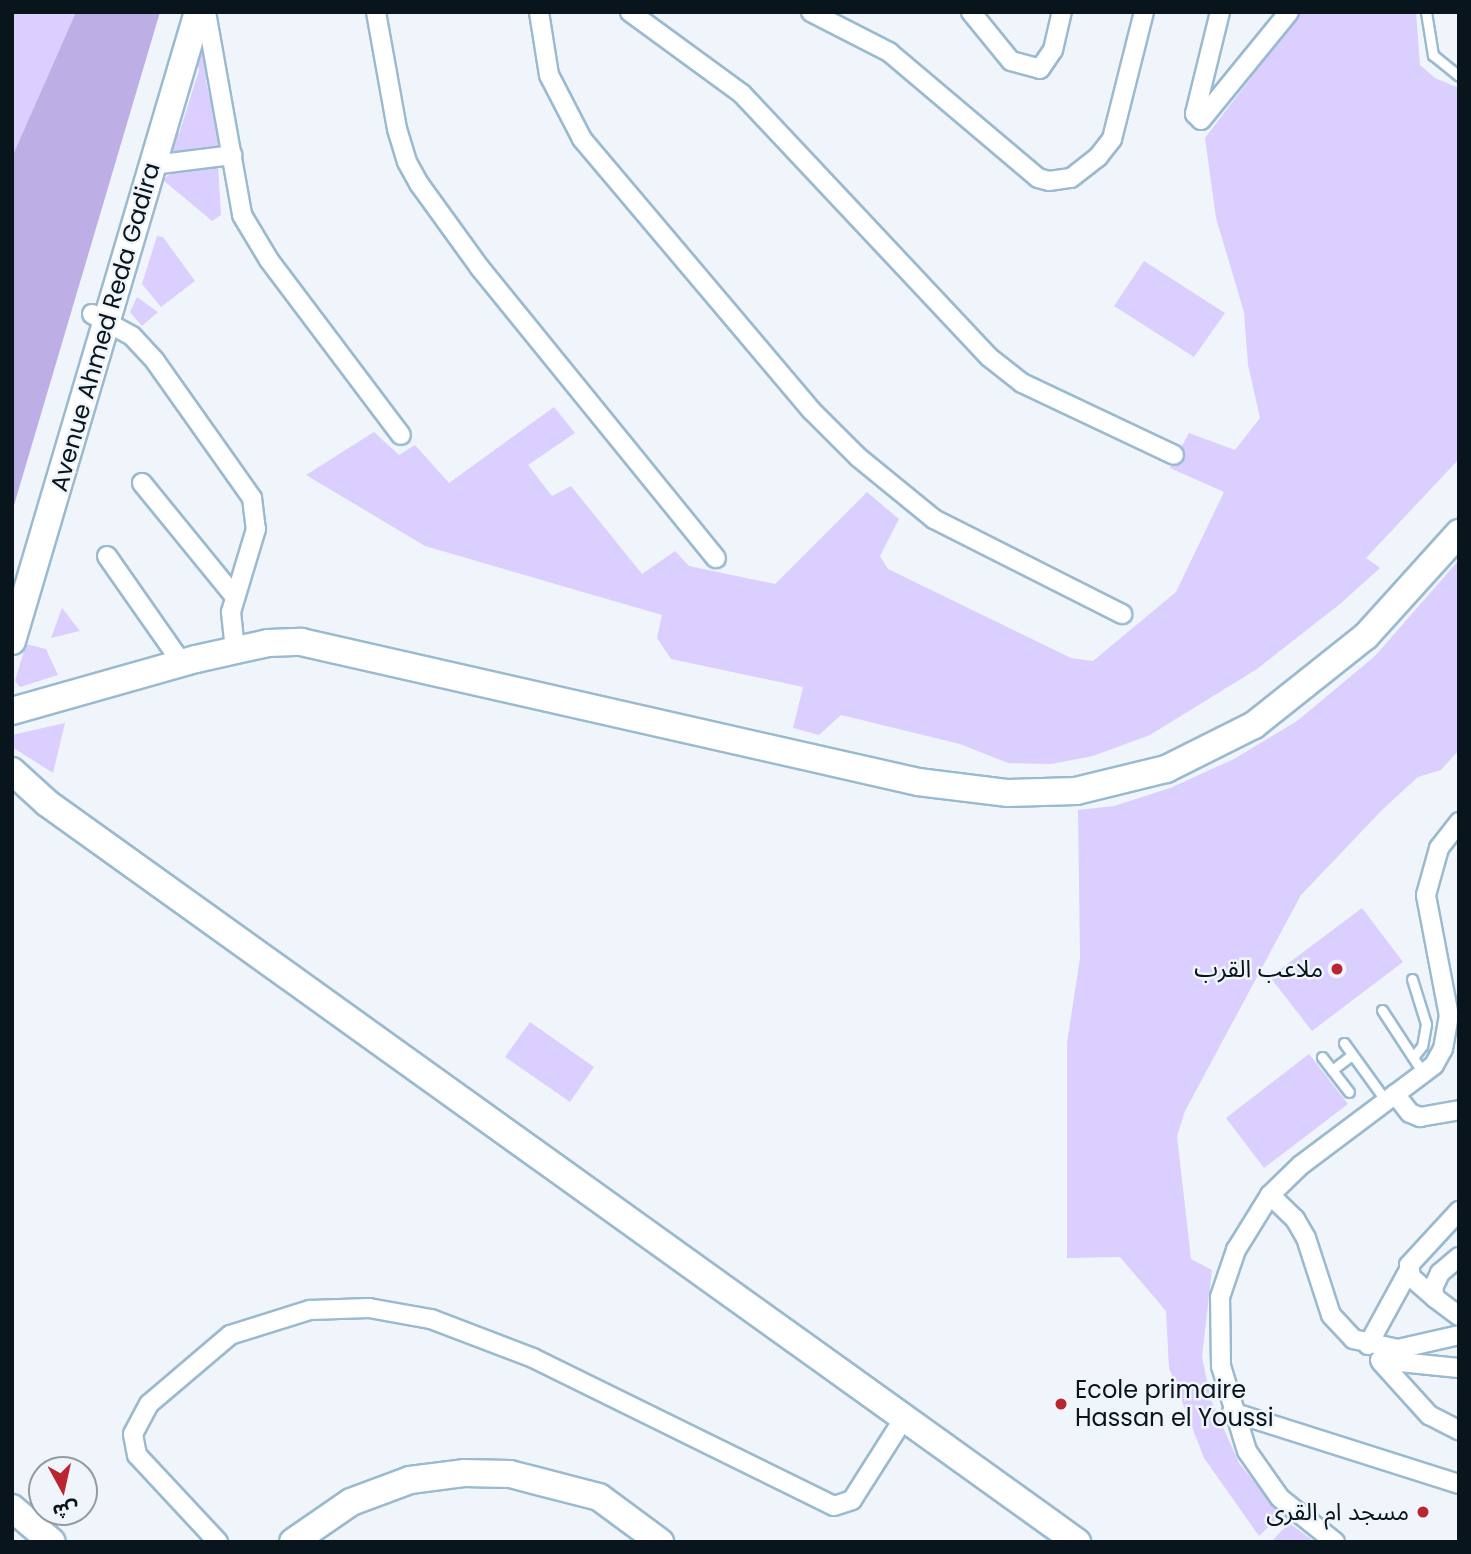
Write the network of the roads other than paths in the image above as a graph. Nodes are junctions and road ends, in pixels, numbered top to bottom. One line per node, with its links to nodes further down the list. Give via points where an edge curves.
1 (180, 12): 17 (street, Avenue Ahmed Reda Gadira)
2 (198, 12): 16 (street, Avenue Ahmed Reda Gadira)
3 (206, 12): 15 (street)
4 (376, 12): 23 (street, via 397,129 420,185 480,268)
5 (539, 12): 26 (street, via 549,75 582,139 811,411 934,519)
6 (630, 12): 19 (street, via 742,94 989,357 1022,383)
7 (811, 12): 10 (street, via 900,59 1038,178 1049,181 1071,178 1098,158 1112,139)
8 (971, 12): 9 (street, via 1011,61 1041,69 1053,50)
9 (1062, 12)
10 (1144, 12)
11 (1220, 12): 12 (street, via 1195,114 1201,120 1208,117)
12 (1289, 12)
13 (1426, 12): 14 (lane, via 1433,55)
14 (1459, 76)
15 (232, 155): 16 (street); 18 (street, via 242,215 254,237)
16 (153, 165): 17 (street, Avenue Ahmed Reda Gadira)
17 (100, 317): 24 (street, Avenue Ahmed Reda Gadira); 25 (street, via 155,361 252,498 256,529); 27 (street, Avenue Ahmed Reda Gadira)
18 (401, 435)
19 (1174, 455)
20 (142, 483): 25 (street)
21 (1459, 533): 28 (street, via 1366,636 1254,725 1166,769 1076,791 1008,793 918,782 319,645 282,642)
22 (107, 556): 29 (street)
23 (716, 558)
24 (12, 586)
25 (234, 596): 28 (street, via 231,625)
26 (1122, 614)
27 (12, 641)
28 (236, 650): 29 (street)
29 (182, 663): 30 (street)
30 (12, 711)
31 (12, 771): 33 (street)
32 (12, 787): 33 (street)
33 (47, 803): 57 (street)
34 (1459, 822): 37 (street, via 1435,856 1426,895)
35 (1412, 979): 40 (lane, via 1426,1024 1422,1046)
36 (1382, 1010): 40 (lane)
37 (1454, 1016): 43 (street, via 1443,1049)
38 (1344, 1043): 39 (lane)
39 (1352, 1055): 42 (lane); 45 (lane)
40 (1412, 1056): 43 (lane)
41 (1322, 1057): 42 (lane)
42 (1332, 1070): 44 (lane)
43 (1423, 1073): 45 (street)
44 (1349, 1092)
45 (1390, 1097): 46 (street, via 1419,1117); 47 (street)
46 (1459, 1110)
47 (1270, 1195): 54 (street, via 1295,1219 1306,1238 1339,1329); 56 (street, via 1236,1250 1220,1297 1221,1366)
48 (1459, 1211): 50 (street, via 1418,1252)
49 (1459, 1257): 51 (street, via 1434,1281)
50 (1409, 1270): 51 (street); 54 (street)
51 (1434, 1298): 52 (street)
52 (1459, 1316)
53 (1458, 1334): 54 (street)
54 (1374, 1352): 55 (street); 58 (street, via 1429,1415)
55 (1459, 1368)
56 (1232, 1412): 59 (street); 66 (street, via 1247,1451 1268,1483 1293,1511)
57 (904, 1418): 62 (street, via 852,1500 834,1506 508,1348 418,1317 369,1308 310,1310 230,1335 149,1404 133,1434 137,1455); 65 (street)
58 (1459, 1430)
59 (1459, 1484)
60 (12, 1508): 61 (street)
61 (52, 1542)
62 (218, 1542)
63 (293, 1542): 64 (street, via 351,1502 410,1480 476,1473 510,1474 599,1497)
64 (660, 1542)
65 (1077, 1542)
66 (1335, 1542)

